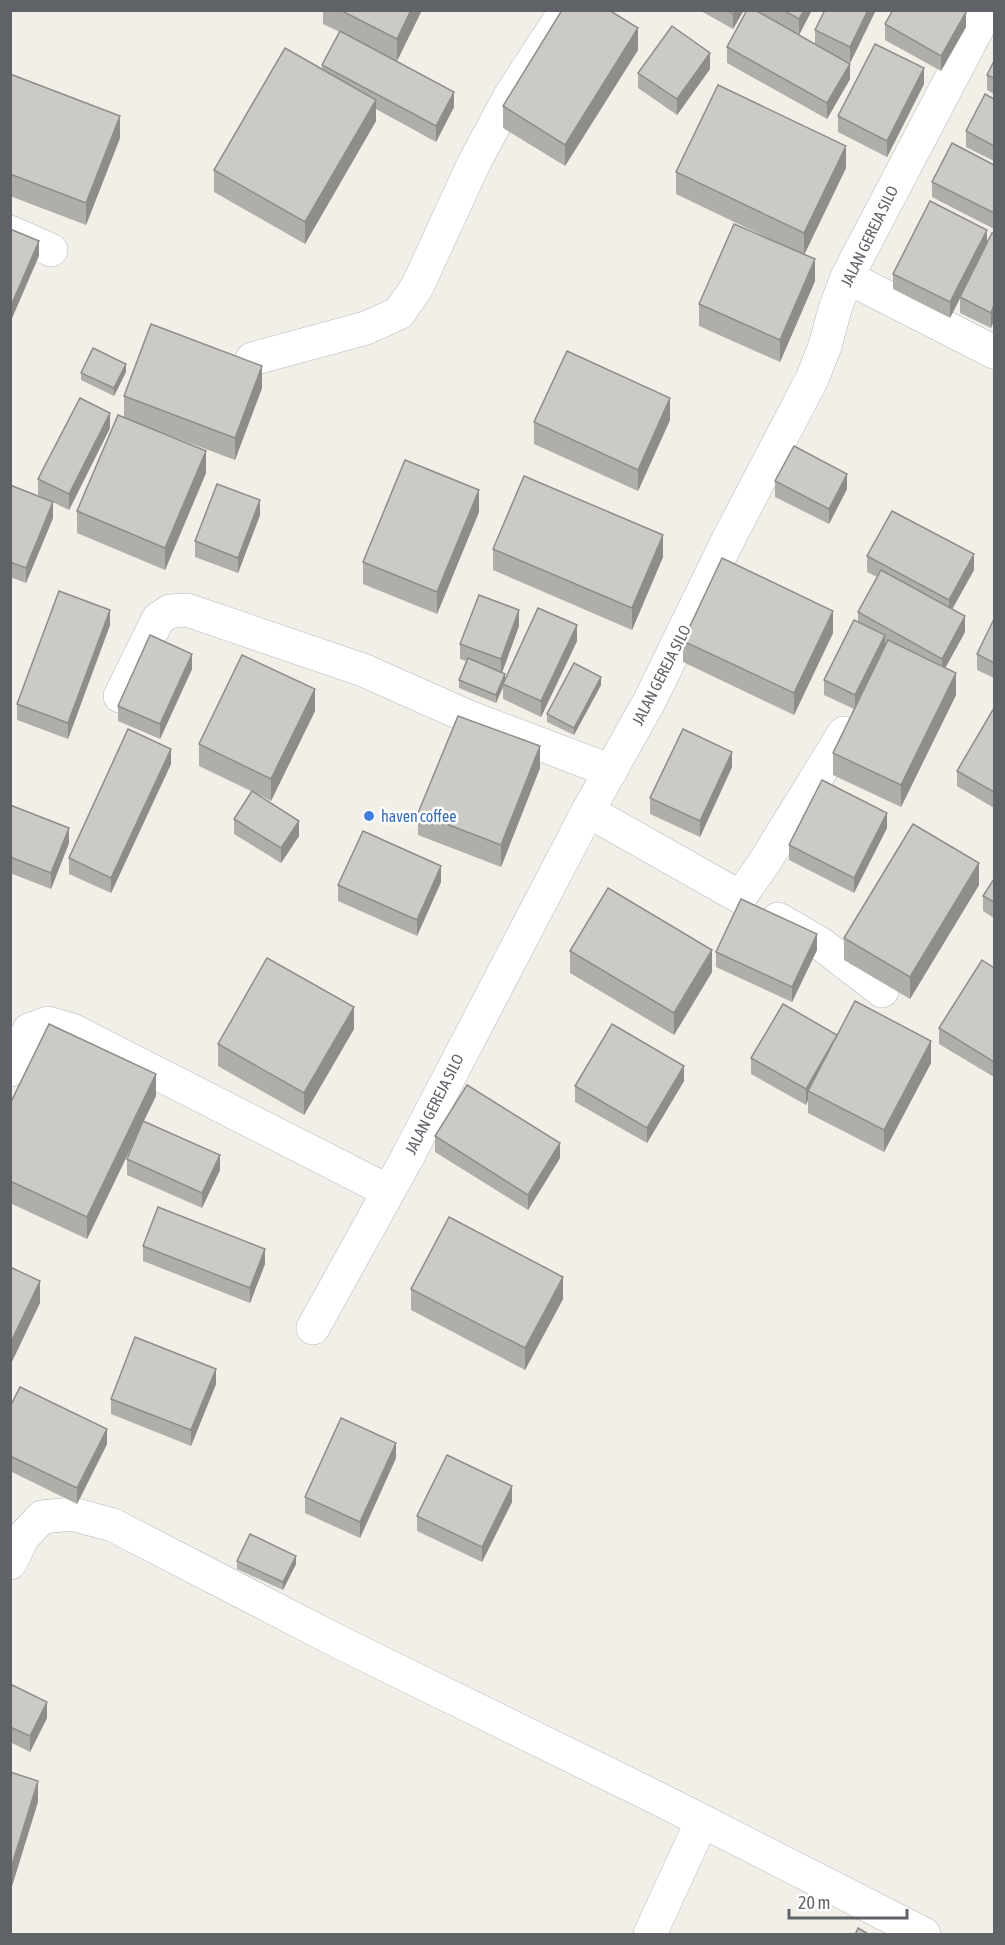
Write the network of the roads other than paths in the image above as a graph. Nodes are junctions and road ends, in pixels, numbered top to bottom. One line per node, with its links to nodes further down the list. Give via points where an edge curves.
1 (566, 10): 7 (street, via 510,96 474,163 417,287 399,313 366,328)
2 (983, 12): 5 (street, JALAN GEREJA SILO)
3 (10, 232): 4 (street)
4 (51, 250)
5 (847, 277): 6 (street); 10 (street, JALAN GEREJA SILO, via 812,379)
6 (994, 351)
7 (252, 359)
8 (120, 696): 10 (street, via 158,619 170,611 187,610 363,670 471,718)
9 (844, 733): 12 (street)
10 (611, 771): 11 (street, JALAN GEREJA SILO)
11 (588, 811): 12 (street); 15 (street, JALAN GEREJA SILO)
12 (740, 897): 13 (street, via 821,944)
13 (882, 991)
14 (10, 1071): 15 (street, via 28,1030 48,1023 72,1030)
15 (388, 1191): 16 (street, JALAN GEREJA SILO)
16 (313, 1328)
17 (10, 1563): 18 (street, via 23,1537 42,1517 72,1514 112,1525)
18 (702, 1821): 19 (street); 20 (street)
19 (650, 1935)
20 (924, 1935)

